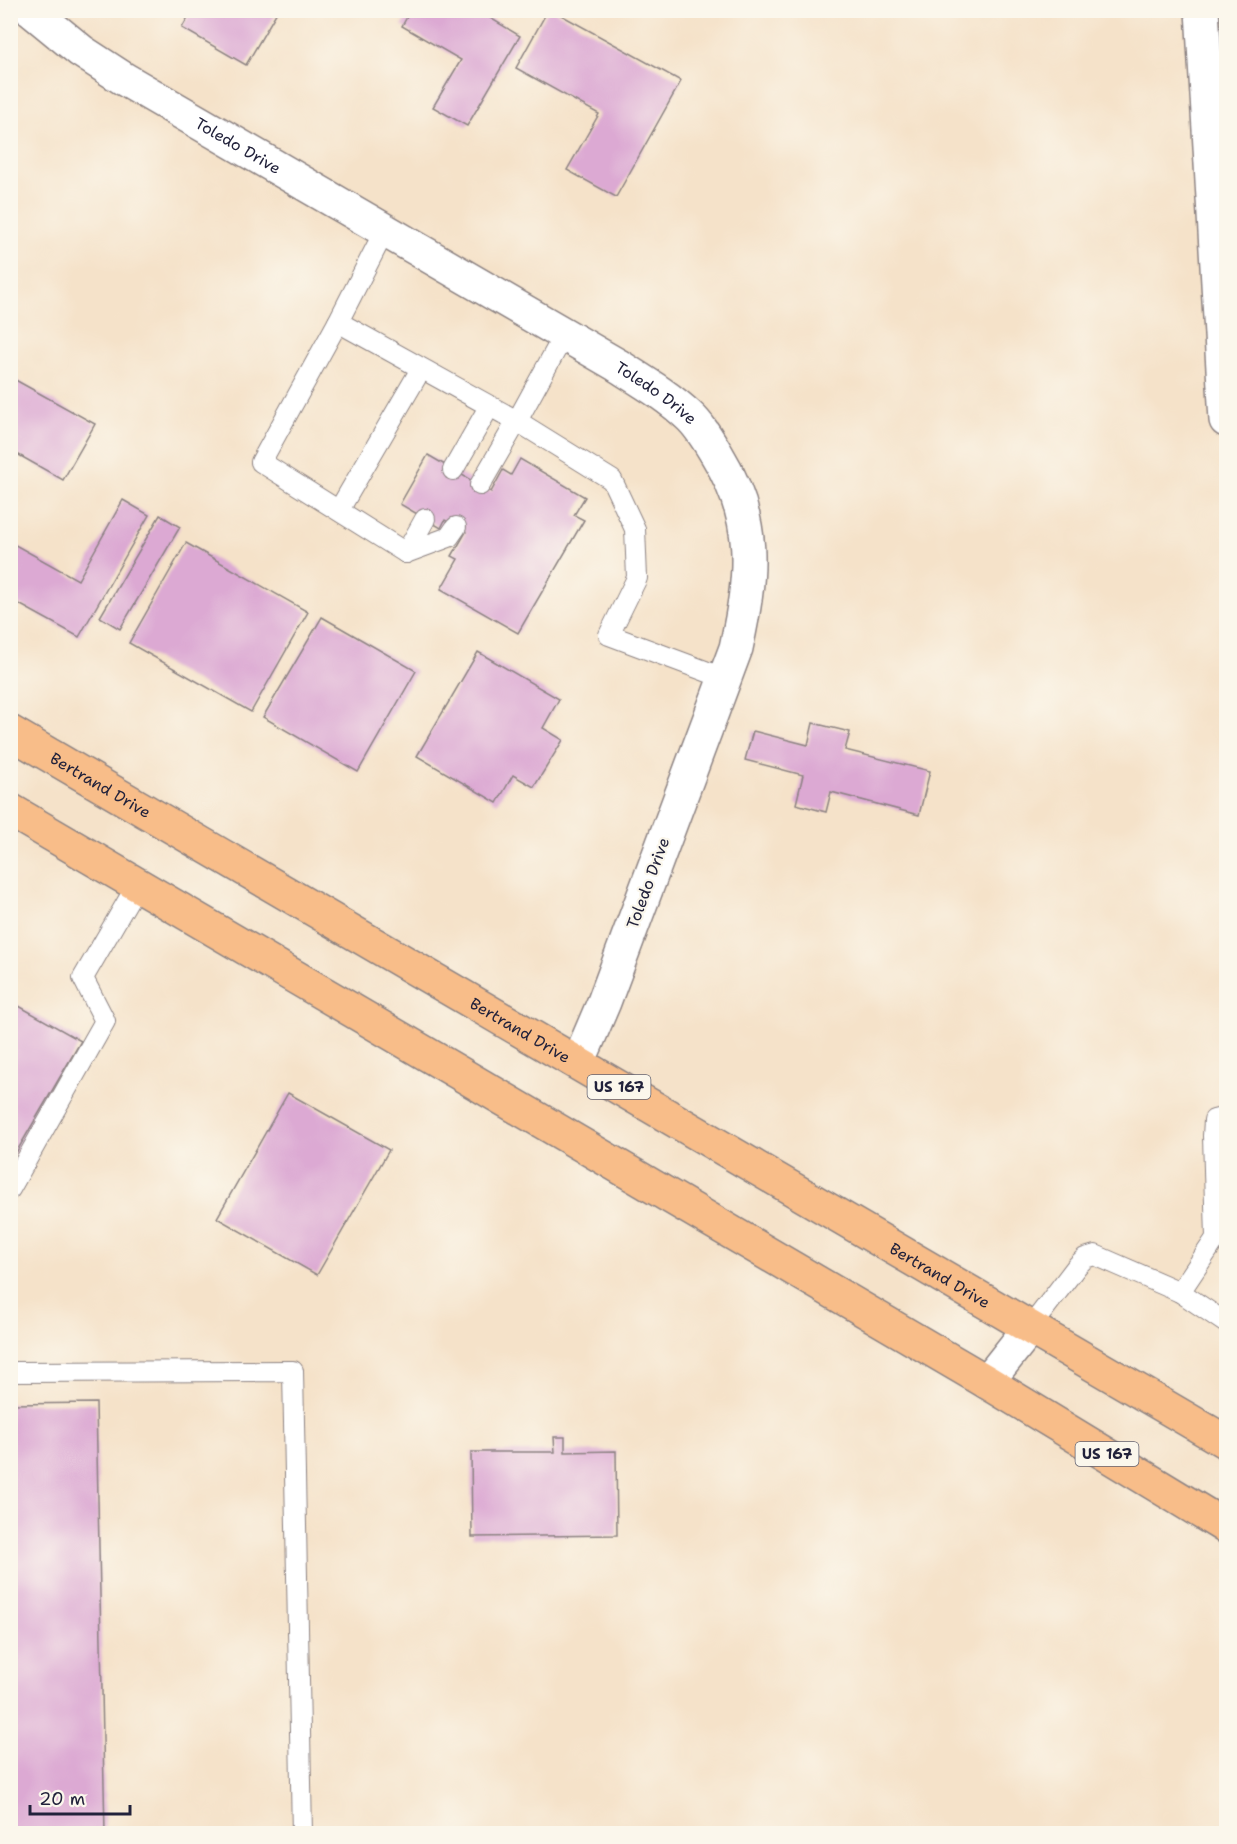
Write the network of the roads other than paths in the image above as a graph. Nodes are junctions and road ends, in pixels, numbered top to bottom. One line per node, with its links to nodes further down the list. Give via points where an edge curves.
1 (30, 10): 4 (street, Toledo Drive, via 124,79)
2 (1202, 10): 3 (street)
3 (1218, 150): 9 (street)
4 (385, 230): 5 (lane); 6 (street, Toledo Drive)
5 (338, 322): 7 (lane); 13 (lane, via 261,462)
6 (564, 335): 10 (lane); 17 (street, Toledo Drive, via 617,365 690,417 730,476 746,531 749,562 748,595 736,648)
7 (421, 369): 8 (lane); 13 (lane)
8 (489, 407): 10 (lane); 11 (lane)
9 (1227, 420)
10 (516, 421): 12 (lane); 17 (lane, via 612,480 635,529 637,578 609,635)
11 (453, 470)
12 (480, 485)
13 (339, 510): 16 (lane)
14 (425, 519): 16 (lane)
15 (456, 527): 16 (lane, via 449,537)
16 (406, 553)
17 (724, 678): 21 (street, Toledo Drive)
18 (10, 732): 21 (main road, Bertrand Drive / US 167)
19 (11, 813): 20 (main road, US 167)
20 (137, 885): 23 (lane, via 83,978 105,1021); 28 (main road, US 167)
21 (578, 1063): 26 (main road, Bertrand Drive / US 167)
22 (1227, 1117): 24 (lane, via 1214,1120 1216,1238)
23 (10, 1189)
24 (1180, 1292): 25 (lane); 26 (lane, via 1095,1255 1077,1266)
25 (1227, 1323)
26 (1029, 1329): 28 (street); 29 (main road, Bertrand Drive / US 167)
27 (10, 1372): 31 (lane, via 292,1371)
28 (987, 1382): 30 (main road, US 167)
29 (1227, 1443)
30 (1227, 1527)
31 (302, 1833)

